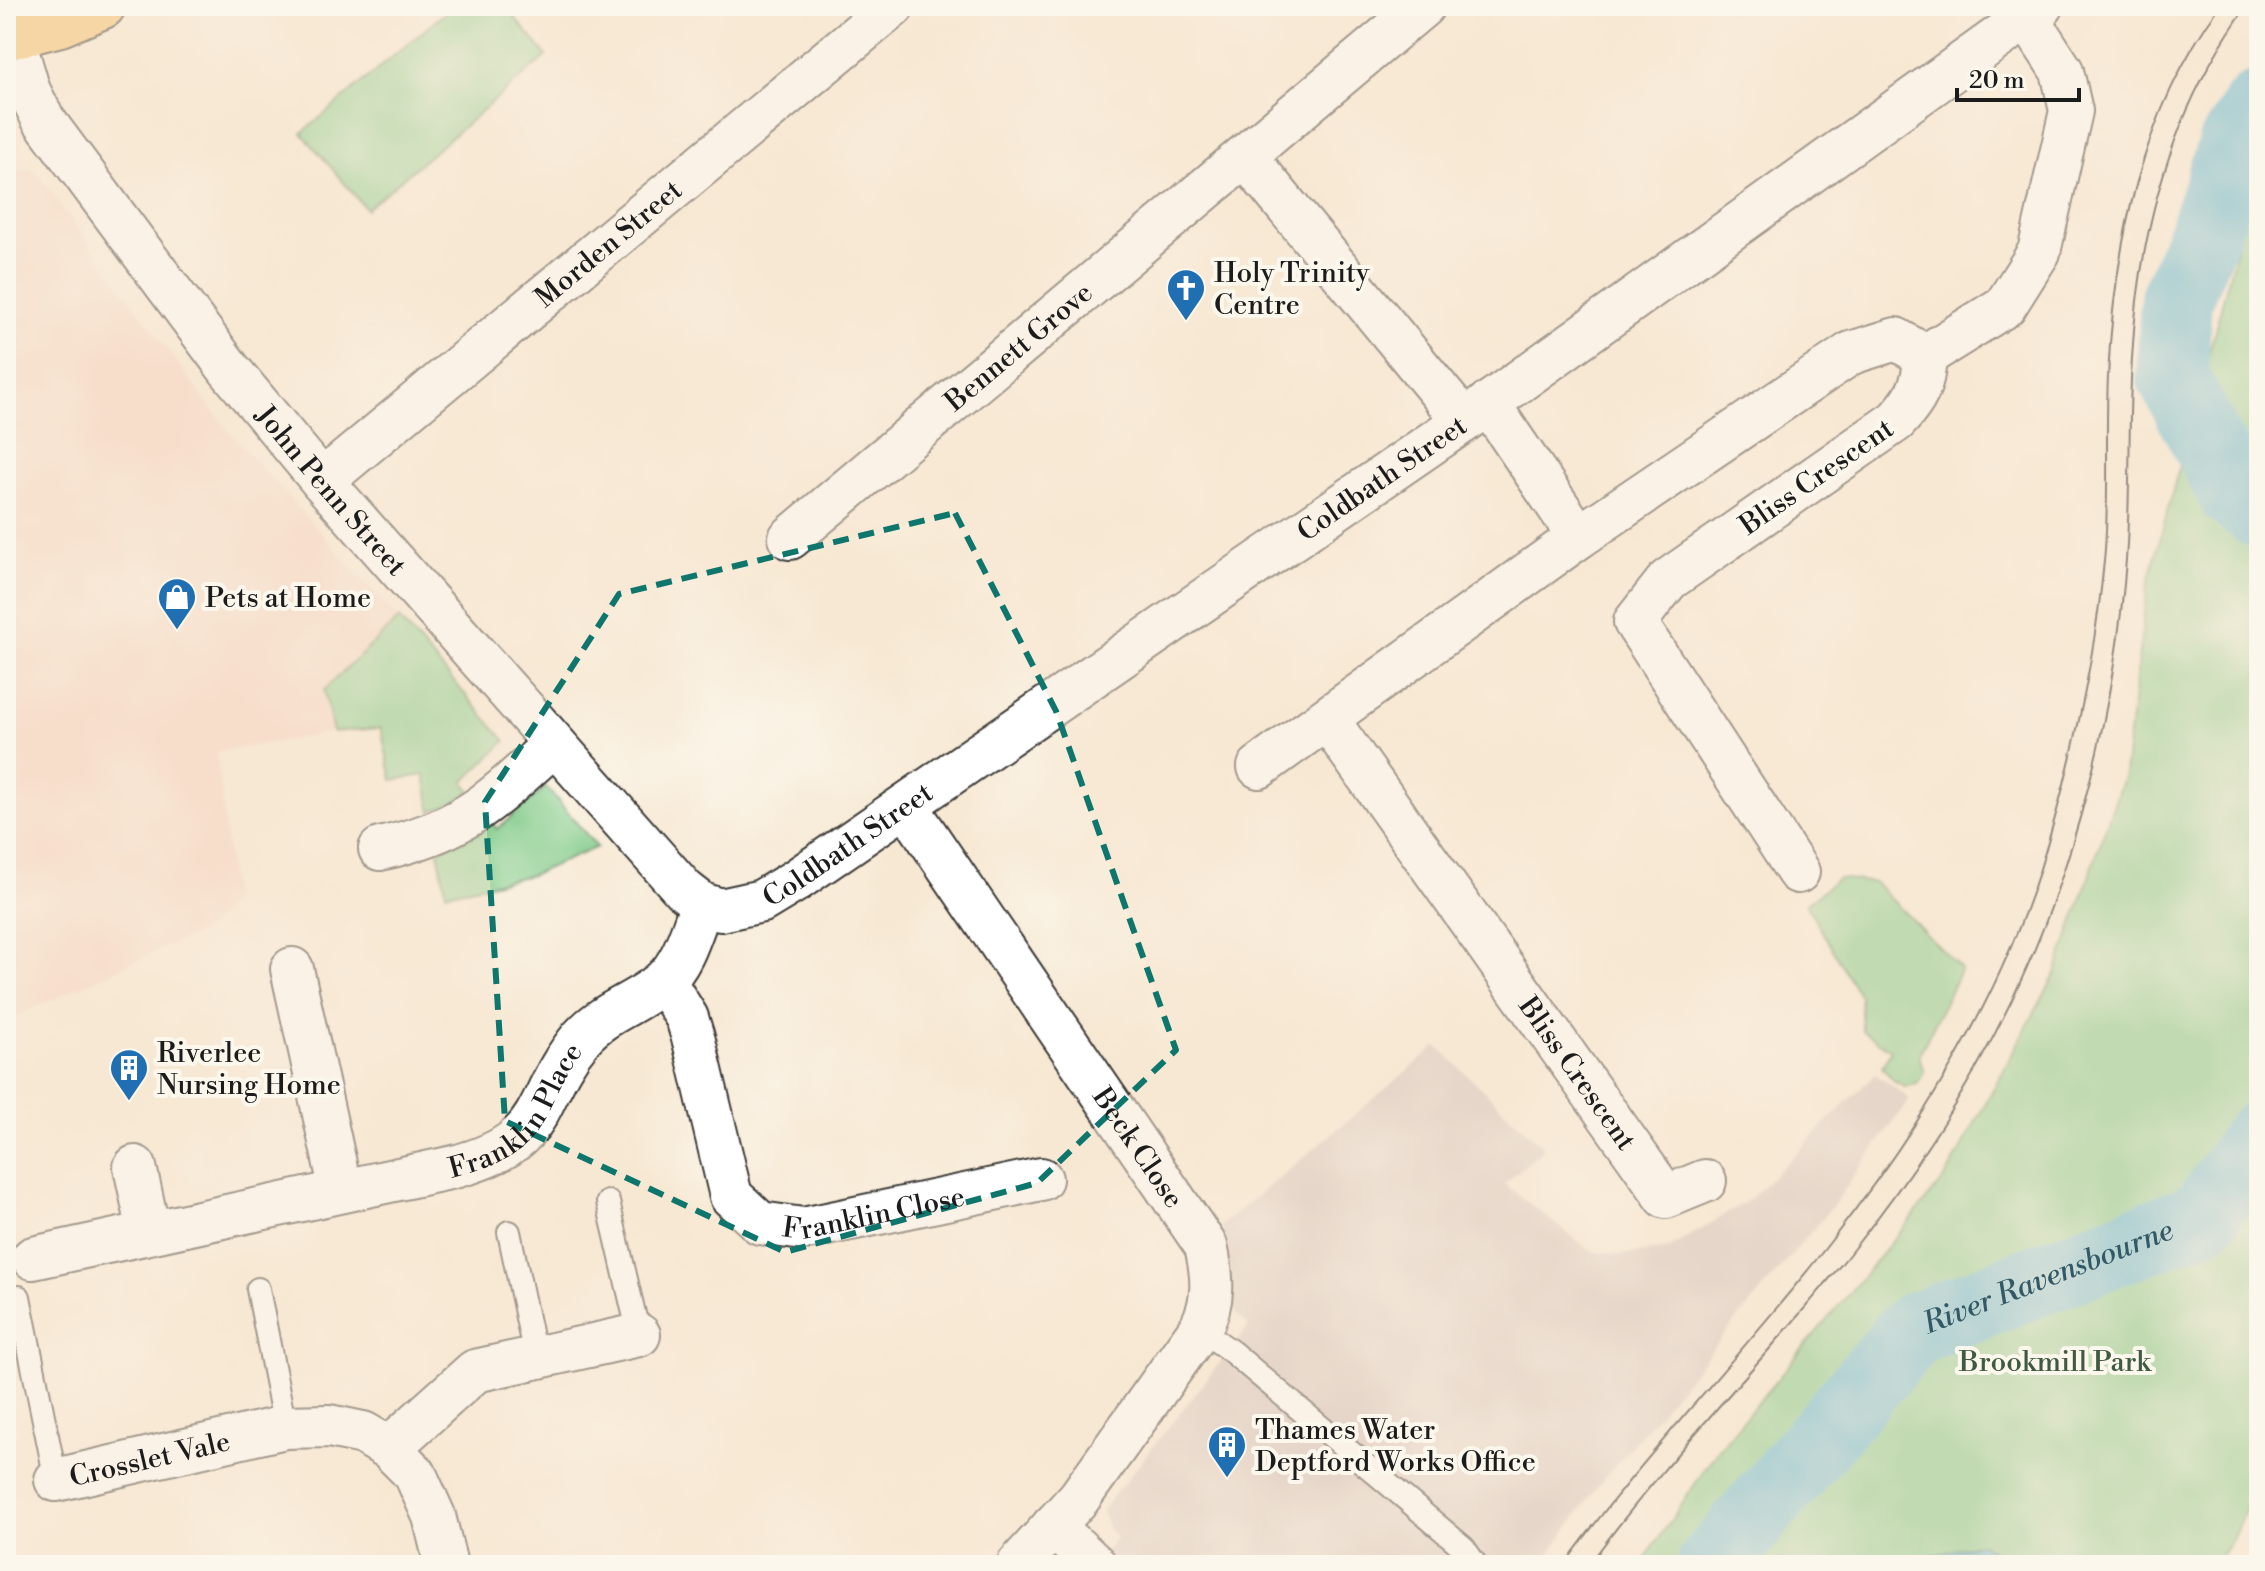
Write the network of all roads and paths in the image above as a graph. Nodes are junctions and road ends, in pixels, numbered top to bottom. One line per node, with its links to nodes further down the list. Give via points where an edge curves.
1 (103, 6): 5 (main road)
2 (893, 6): 9 (street, Morden Street)
3 (1423, 6): 6 (street, Bennett Grove)
4 (2034, 11): 7 (street, via 2062,71 2071,111 2039,252 2005,306); 8 (street, Coldbath Street)
5 (9, 38): 9 (street, John Penn Street, via 43,119 229,369)
6 (1246, 157): 8 (street); 11 (street, Bennett Grove)
7 (1925, 356): 10 (street, via 1896,339 1851,353); 17 (street, Bliss Crescent, via 1916,400 1896,421 1668,580 1635,622)
8 (1476, 412): 10 (street); 15 (street, Coldbath Street)
9 (322, 481): 13 (street, John Penn Street)
10 (1579, 537): 12 (street)
11 (790, 538)
12 (1327, 719): 14 (street); 23 (street, Bliss Crescent, via 1666,1197)
13 (553, 745): 16 (street, via 479,811 442,831); 18 (street, John Penn Street)
14 (1259, 767)
15 (906, 805): 18 (street, Coldbath Street, via 762,901 721,910); 31 (street, Beck Close, via 1206,1246 1213,1273 1211,1309)
16 (380, 849)
17 (1798, 872)
18 (702, 904): 20 (street, Franklin Place, via 678,962)
19 (292, 969): 24 (street)
20 (664, 981): 22 (street, Franklin Close, via 687,1018 731,1196 760,1223 803,1229 995,1171); 24 (street, Franklin Place, via 606,1014 582,1038 542,1109 524,1134 502,1150 454,1167)
21 (135, 1167): 26 (street)
22 (1041, 1179)
23 (1705, 1181)
24 (341, 1191): 26 (street, Franklin Place)
25 (608, 1202): 32 (lane)
26 (149, 1232): 28 (street, Franklin Place)
27 (509, 1232): 33 (lane)
28 (20, 1260)
29 (258, 1289): 34 (lane)
30 (19, 1297): 36 (lane, Crosslet Vale)
31 (1200, 1329): 37 (street, Beck Close); 41 (lane, via 1464,1548)
32 (639, 1335): 33 (street)
33 (535, 1356): 35 (street, via 475,1371)
34 (285, 1427): 35 (street, Crosslet Vale, via 329,1426 363,1433); 36 (street, Crosslet Vale)
35 (389, 1448): 38 (street, Crosslet Vale, via 415,1474 434,1516)
36 (56, 1480)
37 (1066, 1512): 39 (street, Beck Close); 40 (street)
38 (446, 1565)
39 (1018, 1565)
40 (1095, 1565)
41 (1476, 1565)

